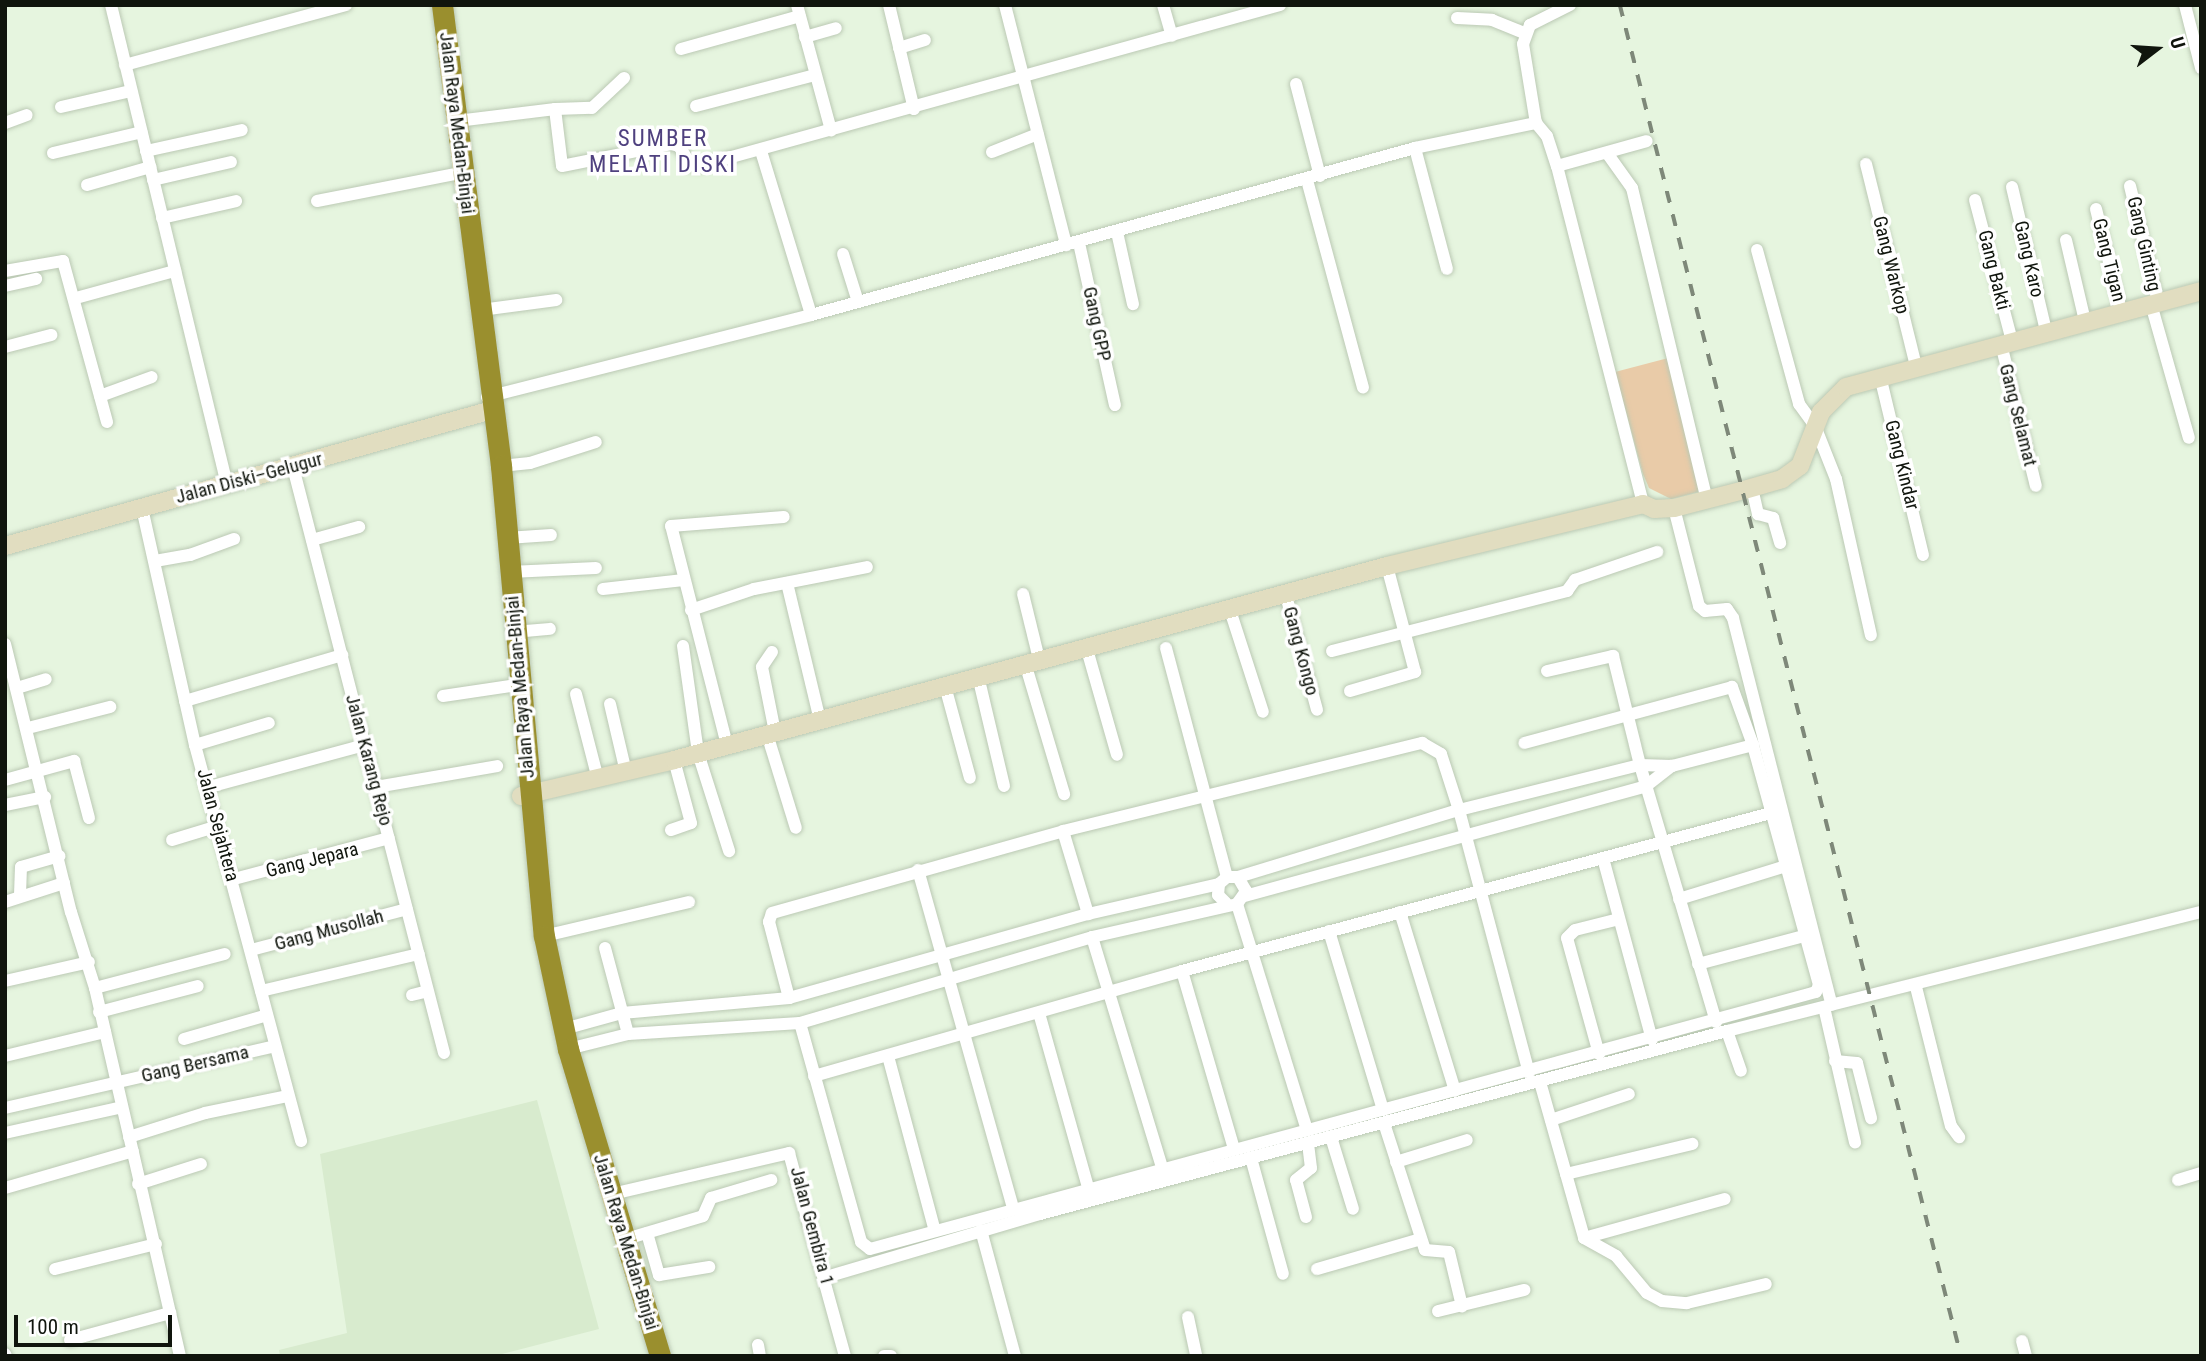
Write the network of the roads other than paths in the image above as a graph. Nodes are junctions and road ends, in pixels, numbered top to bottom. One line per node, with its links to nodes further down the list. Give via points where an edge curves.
1 (111, 5): 20 (street)
2 (345, 5): 20 (street)
3 (433, 5): 50 (highway, Jalan Raya Medan-Binjai)
4 (442, 5): 32 (highway, Jalan Raya Medan-Binjai)
5 (889, 5): 18 (street)
6 (1005, 5): 23 (street, Gang GPP)
7 (1163, 5): 15 (street)
8 (1280, 5): 15 (street)
9 (1570, 5): 14 (street, via 1530,25)
10 (798, 11): 16 (street); 19 (street)
11 (2191, 12): 21 (street)
12 (1457, 18): 14 (street, via 1492,20)
13 (836, 28): 16 (street)
14 (1524, 33): 34 (street)
15 (1172, 36): 23 (street)
16 (805, 37): 22 (street)
17 (925, 40): 18 (street)
18 (899, 48): 30 (street)
19 (681, 49)
20 (125, 65): 26 (street)
21 (2201, 68)
22 (816, 75): 27 (street); 36 (street)
23 (1023, 76): 30 (street); 38 (street, Gang GPP)
24 (624, 78): 29 (street, via 592,108)
25 (1296, 84): 51 (street)
26 (131, 91): 28 (street); 37 (street)
27 (696, 106)
28 (61, 107)
29 (555, 109): 32 (street); 42 (street, via 562,166 667,144 679,146 695,167)
30 (914, 109): 36 (street)
31 (27, 115): 33 (street)
32 (457, 121): 76 (highway, Jalan Raya Medan-Binjai)
33 (5, 123)
34 (1536, 123): 40 (street); 48 (street, via 1547,136)
35 (242, 130): 41 (street)
36 (831, 130): 42 (street)
37 (142, 132): 41 (street); 44 (street)
38 (1038, 134): 43 (street); 62 (street, Gang GPP)
39 (1647, 141): 45 (street)
40 (1415, 148): 51 (street); 65 (street)
41 (146, 151): 49 (street)
42 (761, 151): 78 (street)
43 (992, 152)
44 (53, 153)
45 (1607, 153): 48 (street); 100 (street, via 1632,188)
46 (231, 162): 49 (street)
47 (1866, 164): 84 (street, Gang Warkop)
48 (1557, 166): 101 (street)
49 (151, 173): 52 (street); 59 (street)
50 (454, 174): 57 (street); 89 (highway, Jalan Raya Medan-Binjai)
51 (1313, 178): 60 (street); 87 (street)
52 (87, 185)
53 (2130, 186): 74 (street, Gang Ginting)
54 (2012, 187): 80 (street, Gang Karo)
55 (1975, 200): 82 (street, Gang Bakti)
56 (236, 201): 59 (street)
57 (317, 201)
58 (2096, 209): 77 (street, Gang Tigan)
59 (162, 218): 67 (street)
60 (1117, 232): 62 (street); 75 (street)
61 (2066, 240): 79 (street)
62 (1073, 244): 73 (street); 90 (street, Gang GPP)
63 (1757, 250): 92 (street, via 1799,404)
64 (843, 254): 73 (street)
65 (1447, 269)
66 (5, 271): 71 (street, via 60,259)
67 (175, 271): 71 (street); 97 (street)
68 (36, 279): 69 (street)
69 (5, 286)
70 (2201, 291): 74 (main road)
71 (76, 298): 88 (street)
72 (556, 300): 76 (street)
73 (858, 302): 78 (street)
74 (2154, 303): 77 (main road); 93 (street, Gang Ginting)
75 (1133, 304)
76 (481, 310): 89 (highway, Jalan Raya Medan-Binjai)
77 (2121, 311): 79 (main road)
78 (811, 315): 89 (street)
79 (2085, 321): 80 (main road)
80 (2046, 331): 82 (main road)
81 (51, 335): 83 (street)
82 (2006, 342): 84 (main road); 98 (street, Gang Selamat)
83 (5, 347)
84 (1916, 366): 85 (main road)
85 (1880, 376): 92 (main road, via 1838,391); 113 (street, Gang Kindar)
86 (152, 377): 88 (street)
87 (1363, 388)
88 (100, 396): 91 (street)
89 (487, 404): 95 (highway, Jalan Raya Medan-Binjai); 96 (main road, Jalan Diski–Gelugur); 142 (highway, Jalan Raya Medan-Binjai)
90 (1115, 405)
91 (107, 422)
92 (1815, 426): 99 (main road, via 1805,458 1793,473); 129 (street, via 1836,479)
93 (2189, 438)
94 (596, 442): 95 (street, via 530,463)
95 (501, 466): 107 (highway, Jalan Raya Medan-Binjai)
96 (293, 467): 97 (main road, Jalan Diski–Gelugur); 109 (street, Jalan Karang Rejo)
97 (227, 483): 102 (main road, Jalan Diski–Gelugur)
98 (2036, 486)
99 (1752, 488): 100 (main road); 110 (street, via 1758,514 1773,518)
100 (1707, 501): 103 (main road)
101 (1643, 504): 103 (main road, via 1654,509); 115 (main road)
102 (142, 508): 111 (main road, Jalan Diski–Gelugur); 114 (street, Jalan Sejahtera)
103 (1674, 508): 235 (street, via 1699,606 1704,611 1727,609 1733,618)
104 (784, 517): 119 (street, via 672,525)
105 (359, 527): 109 (street)
106 (551, 535): 107 (street)
107 (507, 538): 118 (highway, Jalan Raya Medan-Binjai)
108 (234, 539): 114 (street, via 190,555)
109 (312, 540): 136 (street, Jalan Karang Rejo)
110 (1780, 543)
111 (5, 546)
112 (1657, 552): 128 (street, via 1575,580 1567,591)
113 (1923, 555)
114 (155, 561): 147 (street, Jalan Sejahtera)
115 (1387, 566): 122 (main road); 128 (street)
116 (596, 568): 118 (street)
117 (867, 568): 120 (street)
118 (510, 572): 127 (highway, Jalan Raya Medan-Binjai)
119 (683, 580): 121 (street); 125 (street)
120 (787, 583): 125 (street); 153 (street)
121 (603, 589)
122 (1285, 592): 124 (main road); 150 (street, Gang Kongo)
123 (1023, 594): 137 (street)
124 (1229, 607): 132 (main road); 151 (street)
125 (691, 610): 160 (street)
126 (550, 629): 127 (street)
127 (514, 632): 178 (highway, Jalan Raya Medan-Binjai)
128 (1406, 632): 134 (street); 144 (street, via 1415,672)
129 (1871, 635)
130 (5, 644): 143 (street)
131 (683, 646): 162 (street)
132 (1086, 646): 137 (main road); 163 (street)
133 (1166, 648): 179 (street)
134 (1332, 651)
135 (772, 652): 156 (street, via 762,667)
136 (342, 655): 147 (street); 159 (street, Jalan Karang Rejo)
137 (1032, 661): 139 (main road); 177 (street)
138 (1547, 671): 152 (street, via 1612,655)
139 (978, 676): 141 (main road); 173 (street)
140 (46, 680): 143 (street)
141 (945, 685): 153 (main road); 170 (street)
142 (510, 686): 146 (street); 178 (highway, Jalan Raya Medan-Binjai)
143 (17, 688): 155 (street)
144 (1350, 691)
145 (576, 694): 171 (street)
146 (443, 696)
147 (185, 701): 158 (street, Jalan Sejahtera)
148 (610, 705): 169 (street)
149 (110, 707): 155 (street)
150 (1317, 710)
151 (1263, 712)
152 (1628, 715): 157 (street); 161 (street, via 1729,686 1738,694); 165 (street)
153 (820, 720): 156 (main road)
154 (269, 723): 158 (street)
155 (27, 728): 168 (street)
156 (771, 733): 160 (main road); 186 (street)
157 (1524, 743)
158 (195, 745): 175 (street, Jalan Sejahtera)
159 (365, 745): 175 (street); 176 (street, Jalan Karang Rejo)
160 (727, 745): 162 (main road)
161 (1753, 745): 167 (street); 183 (street)
162 (698, 753): 164 (main road); 193 (street)
163 (1117, 755)
164 (674, 760): 169 (main road); 187 (street, via 691,823)
165 (1640, 765): 167 (street); 174 (street); 182 (street)
166 (497, 766): 176 (street)
167 (1672, 766): 174 (street)
168 (37, 772): 172 (street); 180 (street); 184 (street, via 74,761)
169 (626, 772): 171 (main road)
170 (970, 778)
171 (598, 779): 178 (main road)
172 (5, 780)
173 (1004, 786)
174 (1646, 786): 189 (street); 192 (street)
175 (209, 787): 185 (street, Jalan Sejahtera)
176 (376, 787): 190 (street, Jalan Karang Rejo)
177 (1064, 794)
178 (525, 795): 213 (highway, Jalan Raya Medan-Binjai); 315 (highway, Jalan Raya Medan-Binjai, via 535,938 559,1052)
179 (1204, 796): 182 (street, via 1422,743 1441,754); 188 (street); 199 (street)
180 (45, 797): 181 (street); 194 (street)
181 (5, 805)
182 (1460, 810): 189 (street); 199 (street)
183 (1771, 813): 192 (street); 196 (street)
184 (89, 818)
185 (218, 827): 191 (street); 198 (street, Jalan Sejahtera)
186 (796, 828)
187 (671, 830)
188 (1063, 831): 197 (street); 210 (street)
189 (1466, 834): 201 (street); 204 (street)
190 (389, 838): 198 (street, Gang Jepara); 207 (street, Jalan Karang Rejo)
191 (172, 840)
192 (1662, 842): 195 (street); 203 (street)
193 (729, 851)
194 (59, 856): 200 (street); 202 (street, via 21,867)
195 (1603, 858): 201 (street); 211 (street)
196 (1786, 866): 203 (street); 214 (street)
197 (918, 870): 221 (street); 234 (street, via 770,914)
198 (234, 879): 217 (street, Jalan Sejahtera)
199 (1228, 879): 204 (street, via 1245,885); 204 (street, via 1218,895); 210 (street)
200 (64, 883): 202 (street); 222 (street)
201 (1481, 890): 208 (street); 257 (street)
202 (20, 895): 205 (street)
203 (1679, 899): 223 (street)
204 (1236, 901): 215 (street); 218 (street)
205 (5, 902)
206 (689, 902): 213 (street)
207 (407, 909): 217 (street, Gang Musollah); 220 (street, Jalan Karang Rejo)
208 (1400, 912): 212 (street); 259 (street)
209 (2201, 912): 228 (street)
210 (1088, 914): 221 (street)
211 (1619, 919): 248 (street); 251 (street, via 1575,930 1567,938)
212 (1329, 931): 218 (street); 264 (street)
213 (544, 936): 247 (highway, Jalan Raya Medan-Binjai)
214 (1804, 936): 223 (street); 240 (street, via 1819,985 1814,995)
215 (1092, 937): 226 (street); 232 (street)
216 (605, 948): 237 (street)
217 (251, 950): 230 (street, Jalan Sejahtera)
218 (1251, 953): 224 (street); 268 (street)
219 (225, 954): 229 (street)
220 (418, 954): 230 (street); 231 (street, Jalan Karang Rejo)
221 (942, 954): 226 (street); 234 (street)
222 (89, 962): 225 (street); 229 (street)
223 (1698, 964): 240 (street)
224 (1182, 971): 232 (street); 276 (street)
225 (5, 981)
226 (948, 981): 241 (street); 244 (street)
227 (198, 986): 236 (street)
228 (1916, 986): 235 (street); 271 (street, via 1951,1126)
229 (95, 988): 236 (street)
230 (261, 990): 239 (street, Jalan Sejahtera)
231 (428, 991): 233 (street); 250 (street, Jalan Karang Rejo)
232 (1109, 992): 238 (street); 281 (street)
233 (412, 995)
234 (789, 998): 237 (street)
235 (1828, 1006): 242 (street); 254 (street)
236 (99, 1012): 243 (street)
237 (622, 1013): 245 (street); 247 (street)
238 (1039, 1013): 244 (street); 287 (street)
239 (267, 1015): 246 (street); 249 (street, Jalan Sejahtera)
240 (1716, 1022): 248 (street)
241 (800, 1023): 245 (street); 256 (street)
242 (1727, 1031): 255 (street); 257 (street)
243 (105, 1032): 252 (street); 258 (street)
244 (962, 1032): 253 (street); 291 (street)
245 (628, 1034): 247 (street)
246 (184, 1039)
247 (566, 1039): 289 (highway, Jalan Raya Medan-Binjai)
248 (1652, 1039): 251 (street)
249 (275, 1046): 258 (street, Gang Bersama); 261 (street, Jalan Sejahtera)
250 (444, 1053)
251 (1599, 1054): 257 (street)
252 (5, 1056)
253 (888, 1056): 256 (street); 295 (street)
254 (1835, 1061): 265 (street, via 1857,1063); 274 (street)
255 (1741, 1071)
256 (814, 1076): 295 (street, via 864,1246 872,1248)
257 (1535, 1077): 259 (street); 264 (street); 266 (street)
258 (114, 1082): 262 (street); 263 (street, Gang Bersama)
259 (1455, 1091): 264 (street)
260 (1629, 1094): 266 (street)
261 (288, 1096): 269 (street, via 205,1113); 273 (street, Jalan Sejahtera)
262 (122, 1107): 267 (street); 269 (street)
263 (5, 1108)
264 (1383, 1117): 268 (street); 270 (street); 279 (street)
265 (1871, 1118)
266 (1552, 1120): 283 (street)
267 (5, 1133)
268 (1308, 1136): 270 (street); 276 (street); 278 (street); 293 (street, via 1311,1168 1296,1180)
269 (129, 1137): 277 (street)
270 (1331, 1137): 292 (street)
271 (1959, 1137)
272 (1466, 1140): 279 (street)
273 (301, 1141)
274 (1855, 1142)
275 (1692, 1144): 283 (street)
276 (1234, 1149): 281 (street)
277 (132, 1151): 286 (street); 288 (street)
278 (1251, 1158): 294 (street); 304 (street)
279 (1396, 1162): 299 (street)
280 (201, 1164): 286 (street)
281 (1162, 1168): 287 (street)
282 (2201, 1173): 285 (street)
283 (1566, 1174): 297 (street)
284 (771, 1180): 296 (street, via 711,1198 705,1214)
285 (2178, 1180)
286 (138, 1184): 300 (street)
287 (1087, 1187): 291 (street)
288 (5, 1188)
289 (612, 1194): 298 (highway, Jalan Raya Medan-Binjai); 305 (street, Jalan Gembira 1, via 786,1151 793,1158)
290 (1725, 1199): 297 (street)
291 (1013, 1207): 295 (street)
292 (1353, 1209)
293 (1306, 1217)
294 (981, 1230): 305 (street); 320 (street)
295 (935, 1231)
296 (647, 1233): 298 (street); 301 (street, via 659,1275)
297 (1584, 1238): 306 (street, via 1616,1256 1647,1293 1662,1301 1688,1303)
298 (626, 1239): 316 (highway, Jalan Raya Medan-Binjai)
299 (1421, 1239): 303 (street); 308 (street, via 1426,1251 1449,1252)
300 (156, 1244): 302 (street); 310 (street)
301 (709, 1267)
302 (55, 1269)
303 (1317, 1269)
304 (1283, 1274)
305 (826, 1277): 317 (street, Jalan Gembira 1)
306 (1766, 1283)
307 (1524, 1290): 308 (street)
308 (1462, 1306): 309 (street)
309 (1438, 1311)
310 (170, 1312): 312 (street); 314 (street)
311 (1188, 1317): 321 (street)
312 (70, 1340)
313 (2022, 1340): 322 (street)
314 (180, 1356)
315 (650, 1356)
316 (660, 1356)
317 (845, 1356)
318 (884, 1356): 319 (street)
319 (891, 1356)
320 (1015, 1356)
321 (1196, 1356)
322 (2026, 1356)

